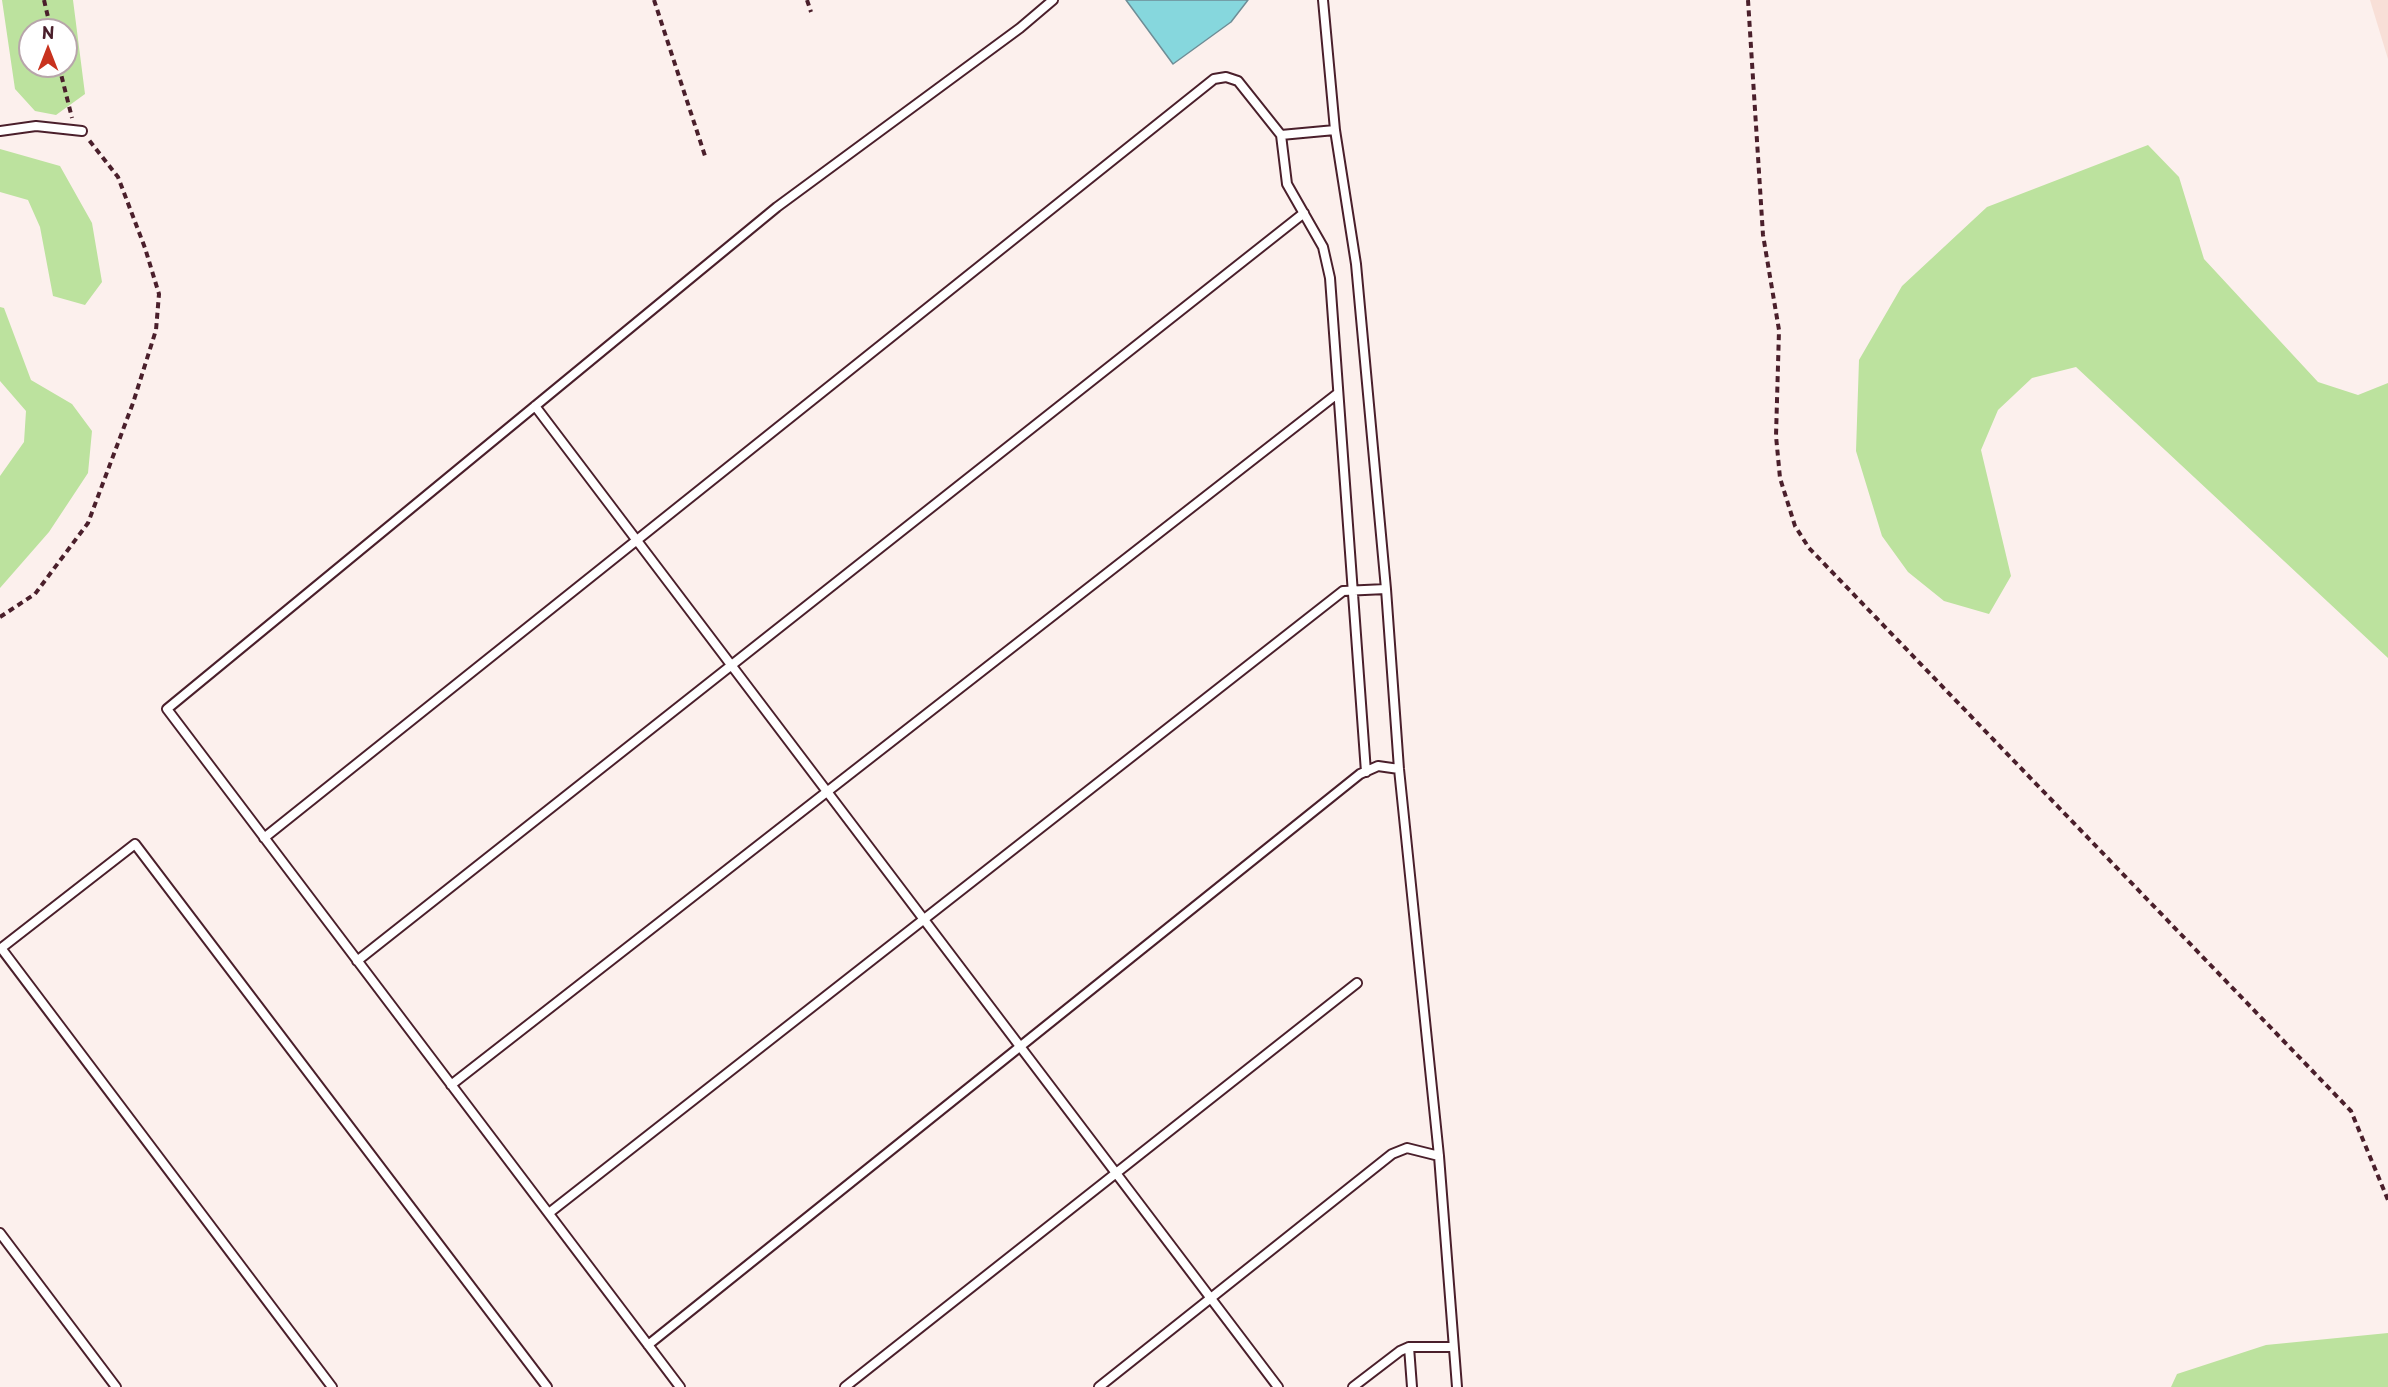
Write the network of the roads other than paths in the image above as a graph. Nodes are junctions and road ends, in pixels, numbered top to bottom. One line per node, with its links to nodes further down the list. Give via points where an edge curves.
1 (1053, 0): 9 (lane, via 777,207)
2 (1323, 0): 3 (lane)
3 (1335, 130): 6 (lane); 11 (lane, via 1356,264)
4 (82, 131): 5 (lane, via 36,126)
5 (0, 132)
6 (1281, 135): 7 (lane, via 1287,184); 10 (lane, via 1238,81 1226,77 1214,80)
7 (1304, 213): 8 (lane, via 1323,247 1330,278); 13 (lane)
8 (1337, 394): 12 (lane); 16 (lane)
9 (535, 406): 10 (lane); 17 (lane, via 167,709)
10 (638, 541): 13 (lane); 17 (lane)
11 (1386, 589): 12 (lane); 14 (lane)
12 (1353, 591): 15 (lane); 18 (lane, via 1343,591)
13 (732, 665): 16 (lane); 20 (lane)
14 (1399, 769): 15 (lane, via 1377,766); 24 (lane)
15 (1366, 771): 22 (lane)
16 (827, 791): 18 (lane); 23 (lane)
17 (264, 838): 20 (lane)
18 (924, 919): 22 (lane); 26 (lane)
19 (1, 949): 33 (lane); 34 (lane, via 135,844)
20 (357, 961): 23 (lane)
21 (1358, 983): 25 (lane)
22 (1020, 1046): 25 (lane); 29 (lane)
23 (451, 1085): 26 (lane)
24 (1439, 1156): 28 (lane, via 1407,1148 1392,1154); 31 (lane)
25 (1117, 1173): 28 (lane); 36 (lane)
26 (549, 1213): 29 (lane)
27 (0, 1233): 32 (lane)
28 (1211, 1298): 37 (lane); 38 (lane)
29 (648, 1345): 35 (lane)
30 (1409, 1347): 31 (lane); 39 (lane); 40 (lane)
31 (1453, 1347): 41 (lane)
32 (116, 1387)
33 (332, 1387)
34 (547, 1387)
35 (680, 1387)
36 (845, 1387)
37 (1100, 1387)
38 (1278, 1387)
39 (1353, 1387)
40 (1412, 1387)
41 (1457, 1387)

